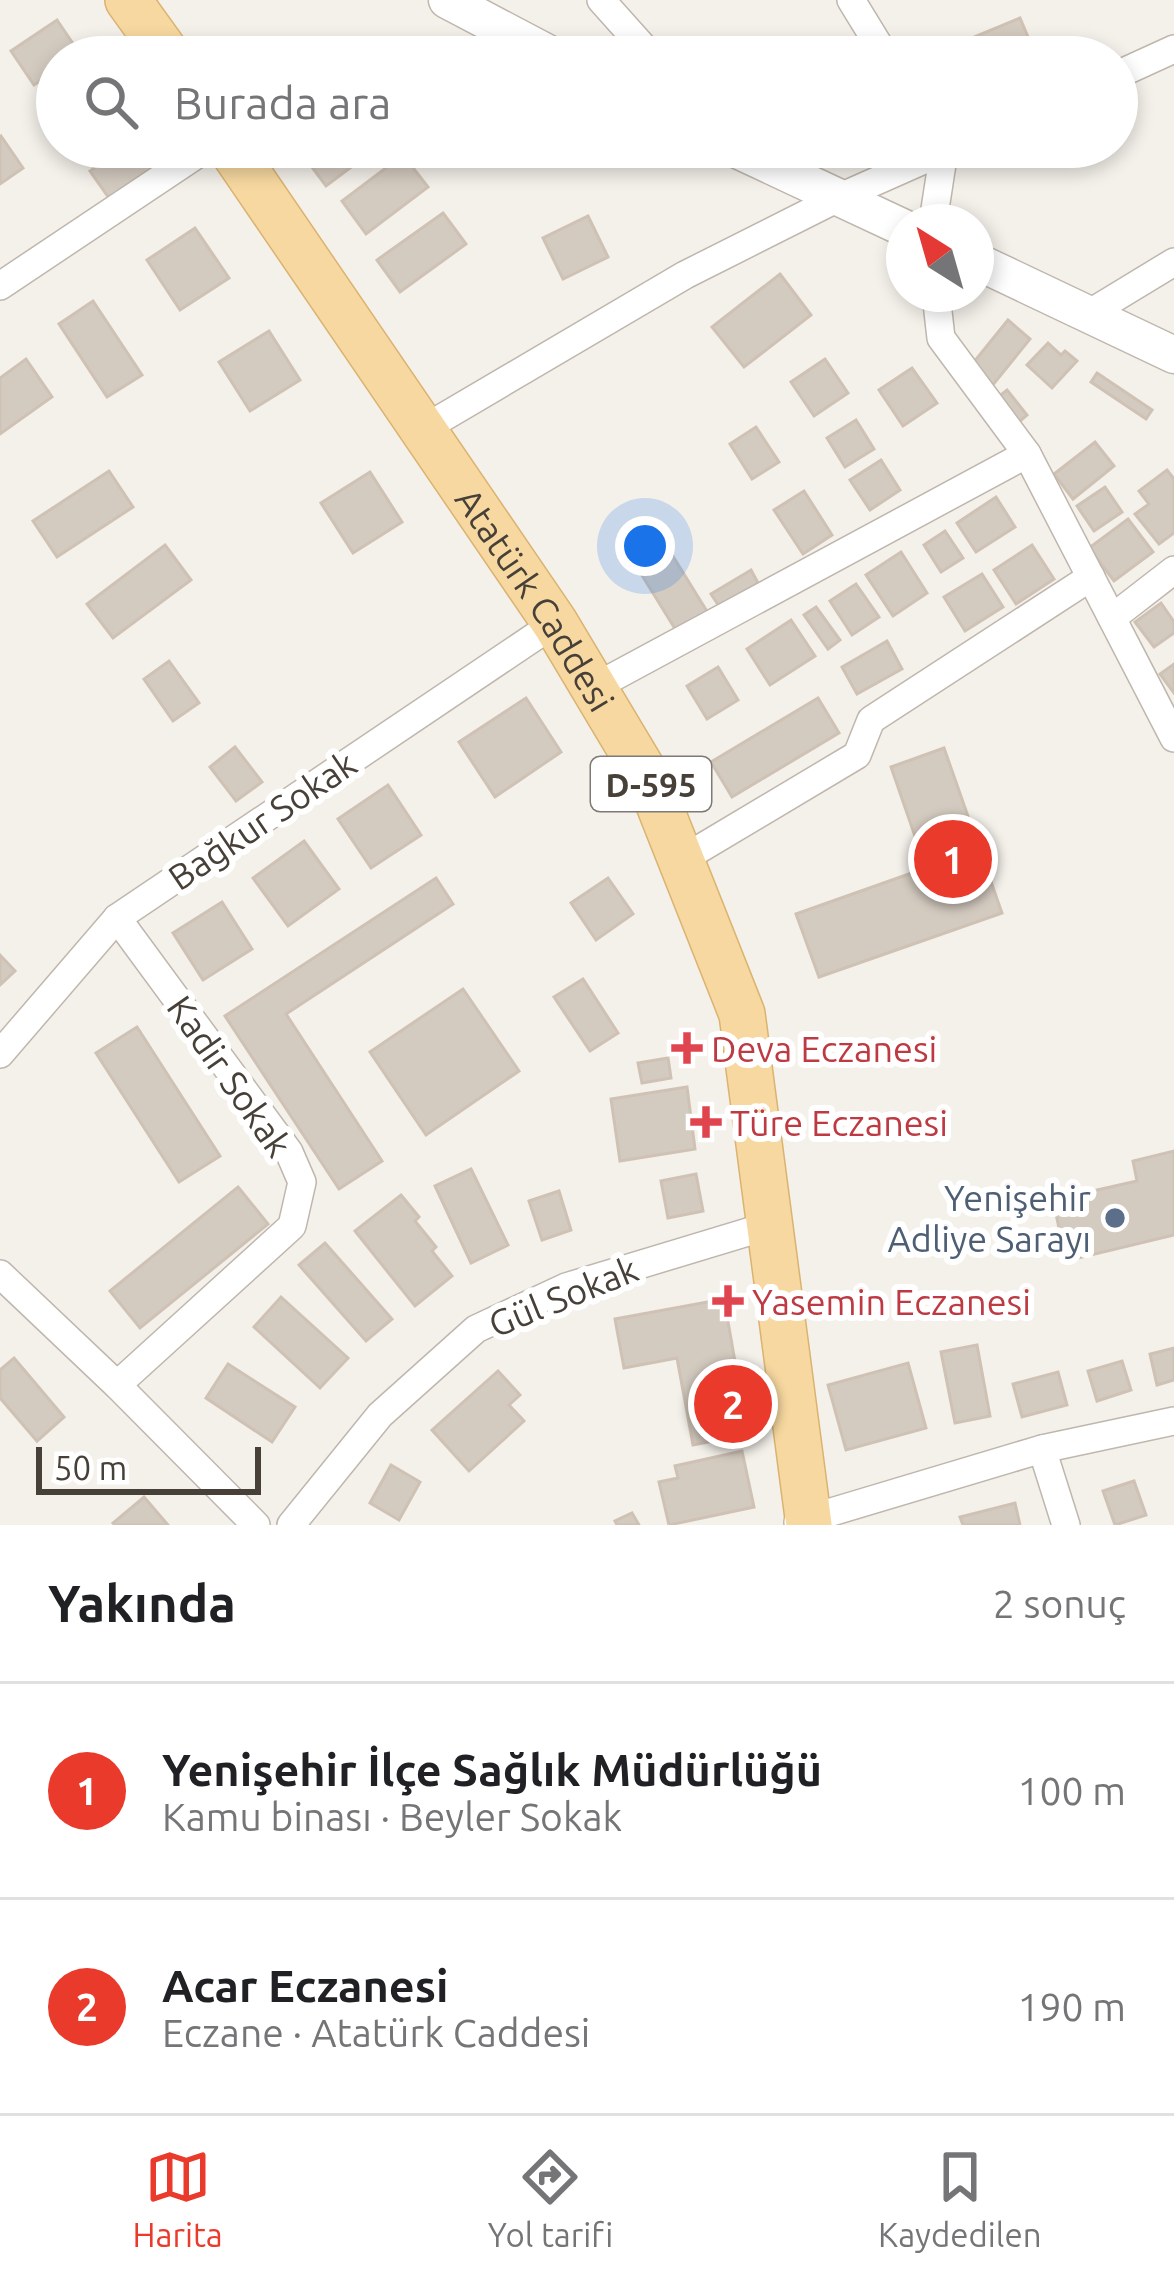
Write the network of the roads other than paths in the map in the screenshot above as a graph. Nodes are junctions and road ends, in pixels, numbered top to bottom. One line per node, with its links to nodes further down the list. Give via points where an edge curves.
1 (128, 0): 6 (main road)
2 (165, 0): 7 (street)
3 (447, 0): 8 (street)
4 (602, 0): 9 (street)
5 (850, 0): 10 (street)
6 (154, 36)
7 (164, 36)
8 (515, 36)
9 (634, 36)
10 (873, 36)
11 (1174, 50): 12 (street)
12 (1138, 66)
13 (177, 168): 23 (street)
14 (245, 168): 27 (main road, Atatürk Caddesi / D-595)
15 (774, 168): 18 (street)
16 (903, 168): 18 (street)
17 (942, 168): 19 (street)
18 (838, 198): 20 (street); 27 (street, via 685,275)
19 (936, 204)
20 (886, 220)
21 (1174, 262): 25 (street)
22 (994, 269): 25 (street)
23 (0, 286)
24 (938, 312): 28 (street, via 941,338)
25 (1090, 313): 26 (street)
26 (1174, 355)
27 (425, 428): 32 (main road, Atatürk Caddesi / D-595)
28 (1027, 454): 30 (street); 33 (street)
29 (1174, 570): 31 (street)
30 (1091, 577): 31 (street); 35 (street, via 871,720 857,755)
31 (1112, 618): 34 (street)
32 (555, 623): 33 (main road, Atatürk Caddesi / D-595); 36 (street, Bağkur Sokak)
33 (593, 688): 35 (main road, Atatürk Caddesi / D-595, via 650,782)
34 (1173, 734)
35 (681, 860): 38 (main road, Atatürk Caddesi / D-595, via 742,1014)
36 (117, 918): 37 (street, Bağkur Sokak); 40 (street, Kadir Sokak, via 289,1152 302,1182 292,1226)
37 (0, 1054)
38 (771, 1226): 43 (main road, Atatürk Caddesi / D-595); 45 (street, Gül Sokak, via 566,1287 476,1329 380,1414)
39 (6, 1292): 40 (street)
40 (117, 1385): 44 (street)
41 (1174, 1421): 42 (street)
42 (1042, 1449): 43 (street); 46 (street)
43 (802, 1523)
44 (256, 1525)
45 (291, 1525)
46 (1066, 1525)

